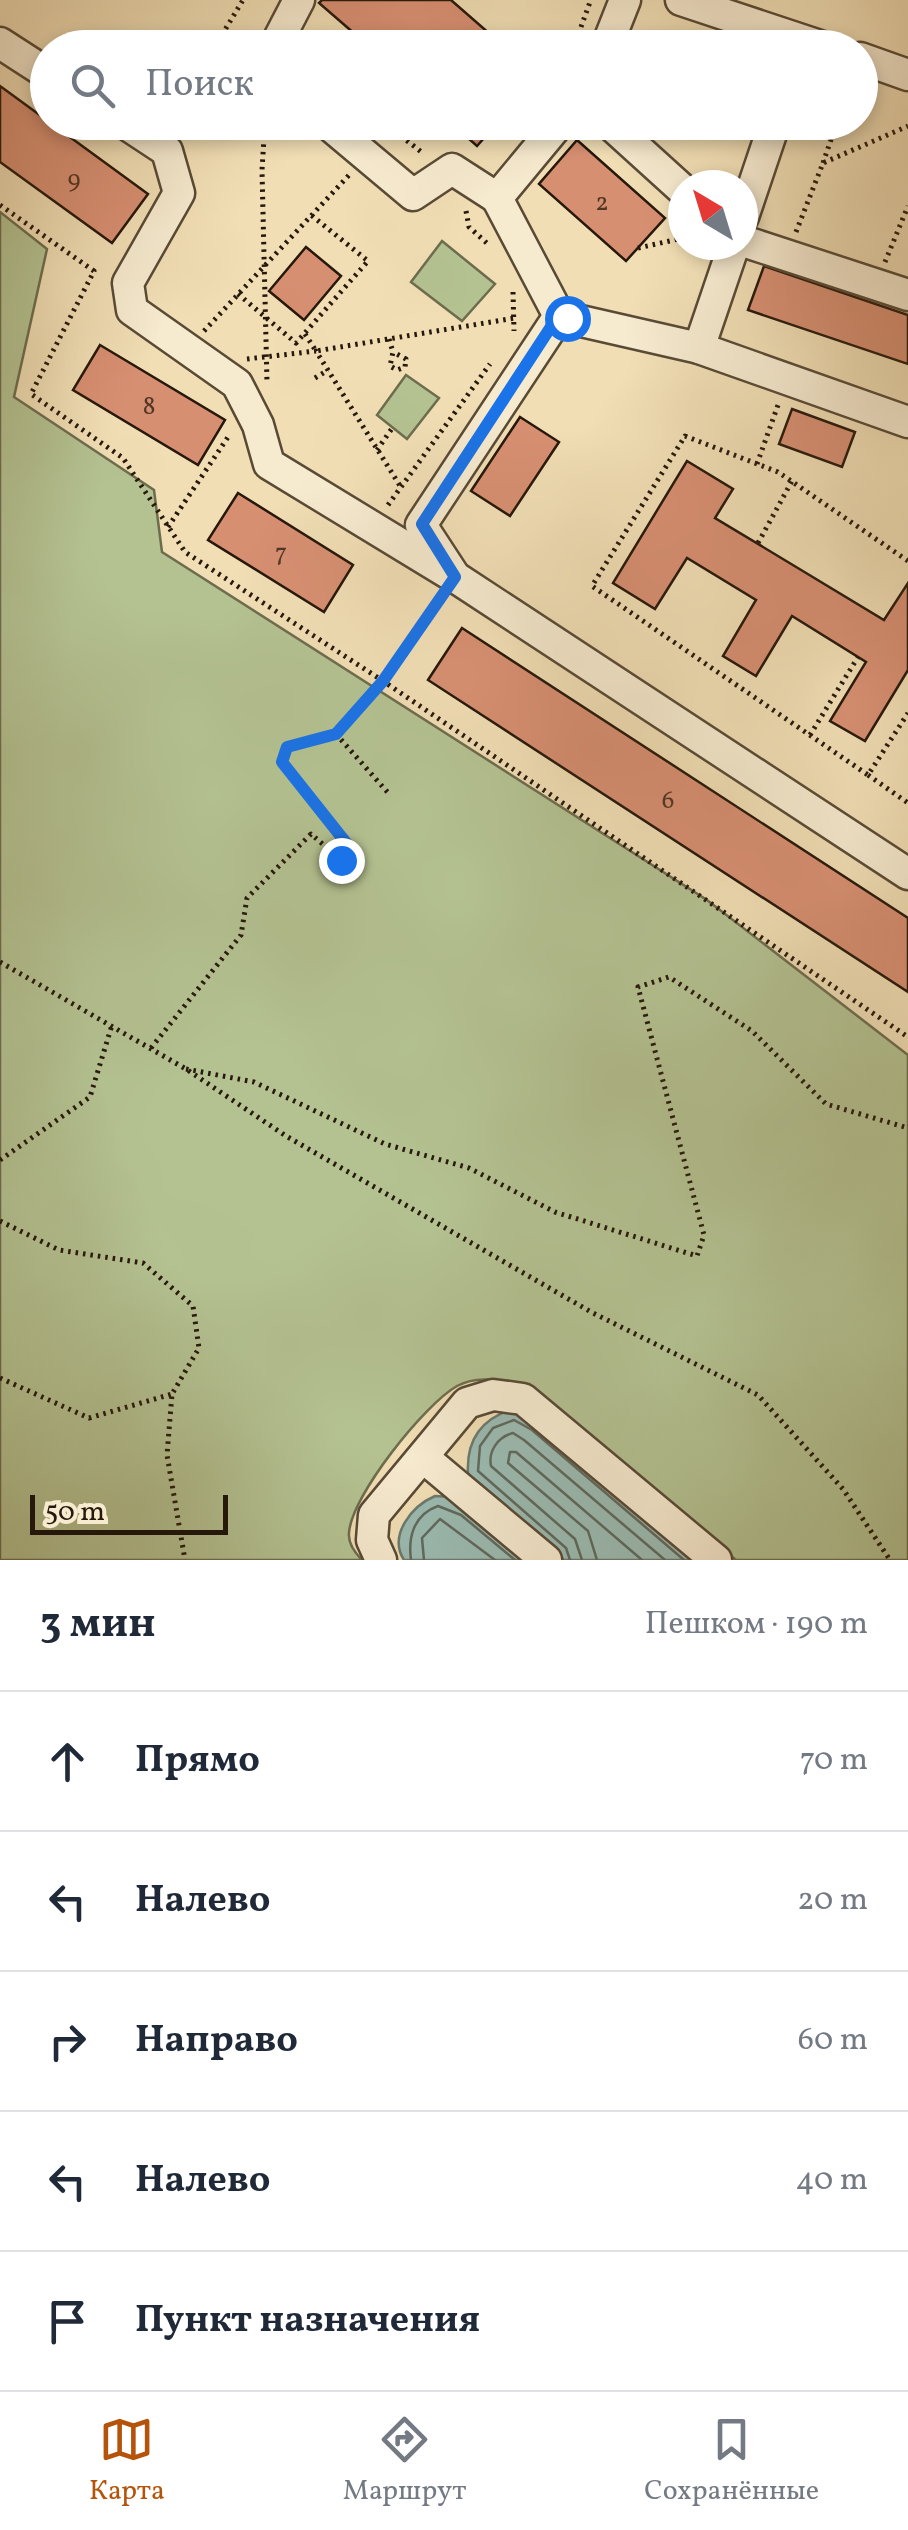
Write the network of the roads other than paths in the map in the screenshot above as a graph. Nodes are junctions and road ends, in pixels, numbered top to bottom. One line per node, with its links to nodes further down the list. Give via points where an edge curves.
1 (299, 0): 4 (street)
2 (626, 0): 5 (street)
3 (681, 0): 6 (street)
4 (283, 30)
5 (600, 30)
6 (766, 30)
7 (0, 43): 8 (street)
8 (30, 62)
9 (878, 64): 10 (street)
10 (908, 75)
11 (150, 140): 25 (street, via 167,151 178,192 128,283 132,310 258,398 269,464)
12 (347, 140): 18 (street, via 412,195 452,170)
13 (545, 140): 18 (street)
14 (628, 140): 17 (street)
15 (769, 140): 16 (street)
16 (758, 172)
17 (668, 176)
18 (497, 198): 22 (street)
19 (758, 245): 21 (street)
20 (729, 260): 23 (street)
21 (902, 282)
22 (558, 316): 23 (street); 25 (street, via 422,524)
23 (699, 348): 24 (street)
24 (908, 422)
25 (455, 577): 26 (street)
26 (908, 874)
27 (424, 1458): 28 (street, via 374,1515 372,1540); 29 (street); 30 (street, via 467,1403 493,1395 523,1400)
28 (381, 1560)
29 (546, 1560)
30 (716, 1560)

